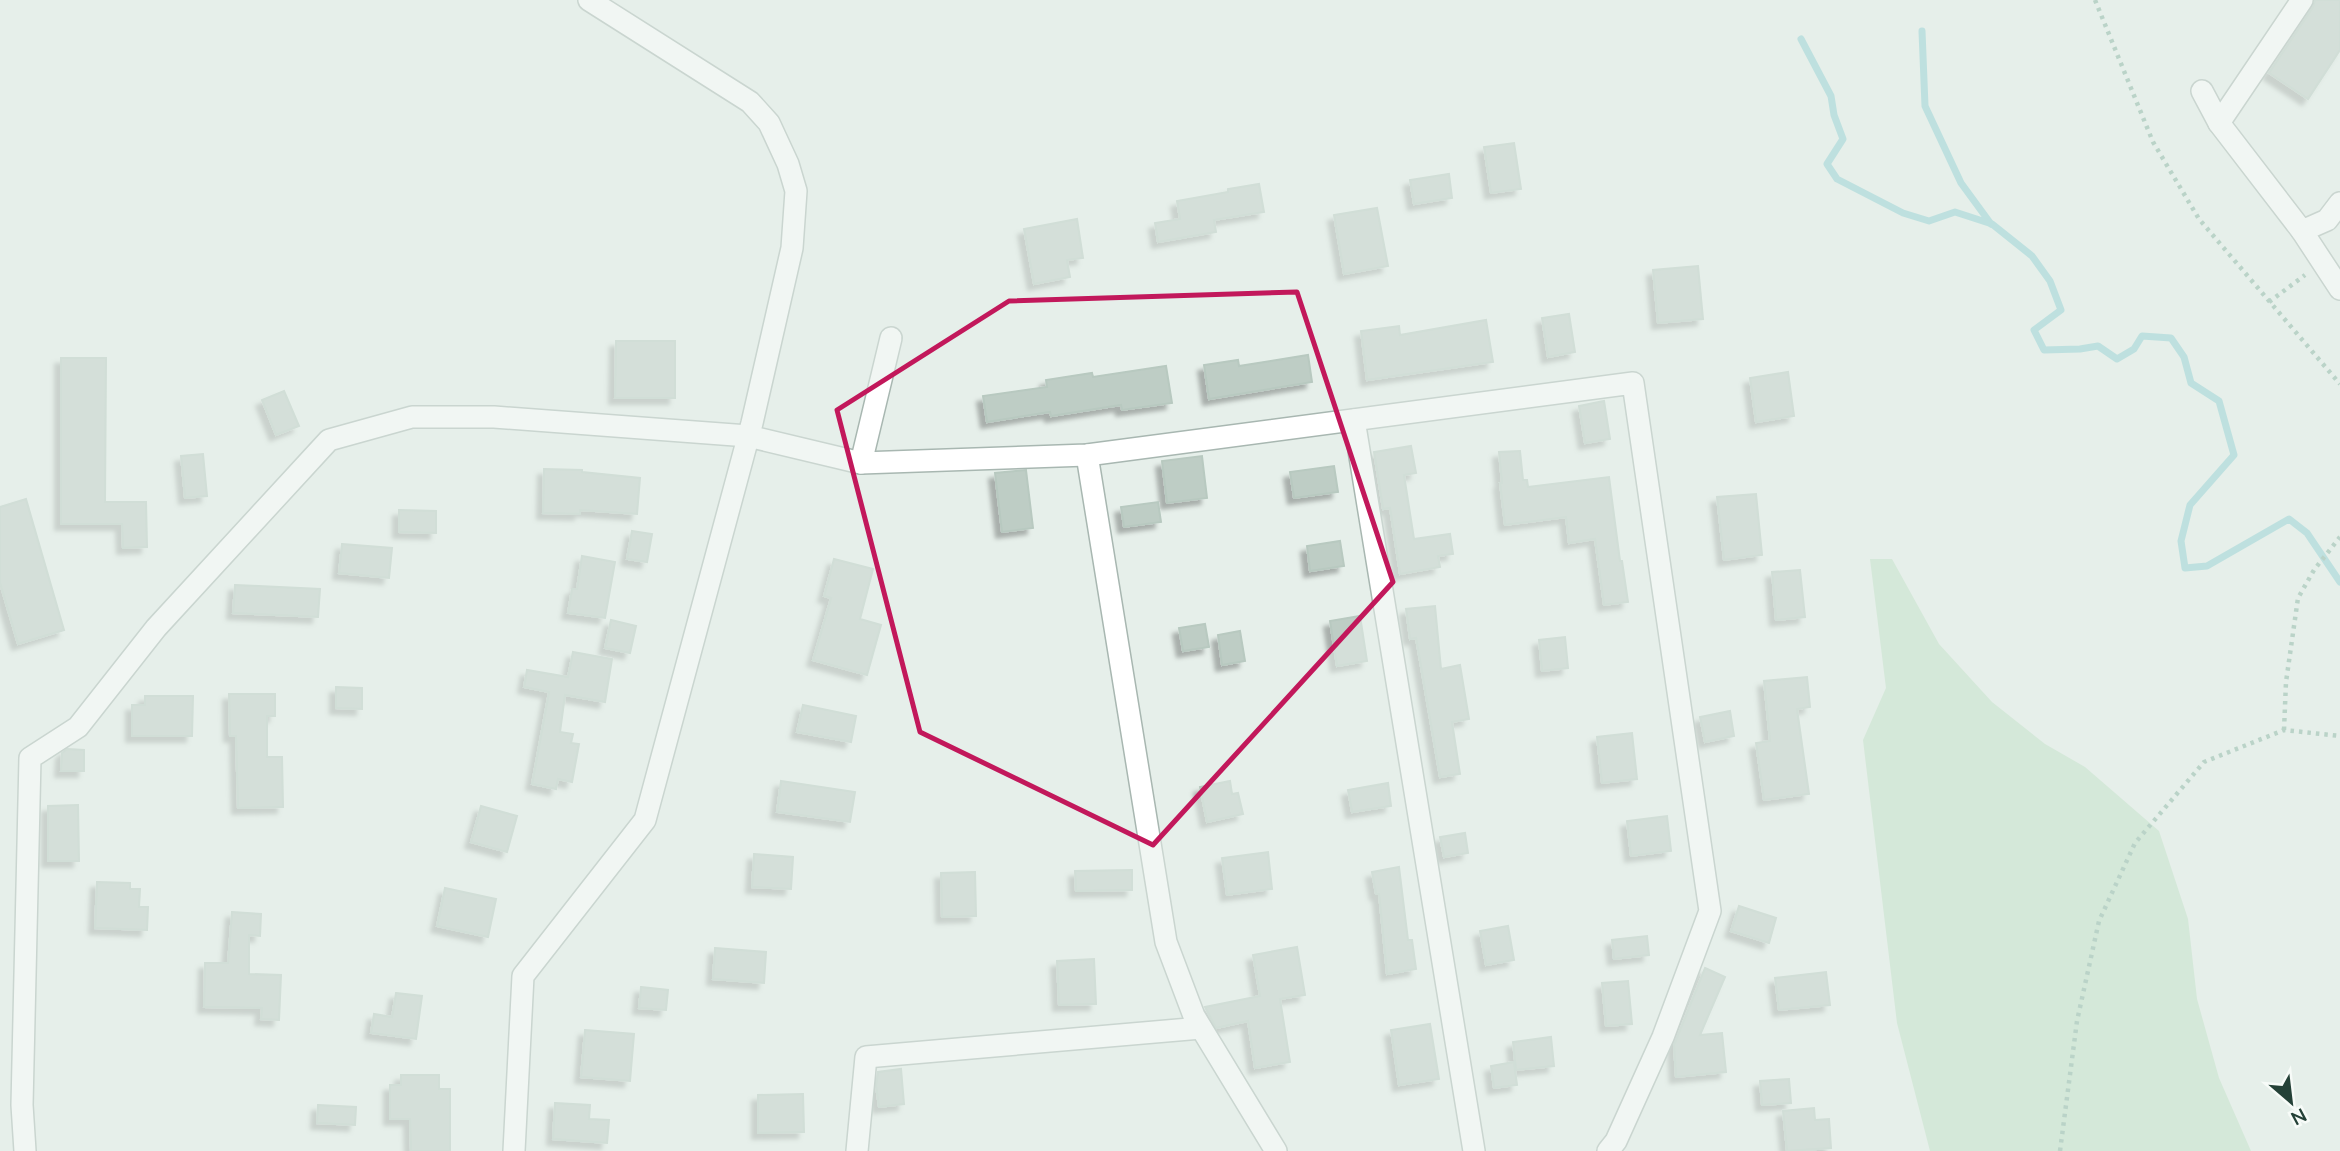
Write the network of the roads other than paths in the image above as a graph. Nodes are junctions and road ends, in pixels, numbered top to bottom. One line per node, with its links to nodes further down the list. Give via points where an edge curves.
1 (589, 0): 10 (street, via 750,102 769,123 788,164 796,191 792,248)
2 (2302, 0): 4 (street)
3 (2202, 92): 4 (street)
4 (2219, 123): 6 (street)
5 (2340, 204): 6 (street, via 2327,220)
6 (2302, 231): 7 (street)
7 (2340, 289)
8 (891, 338): 12 (street)
9 (1354, 420): 11 (street); 18 (street); 19 (street, via 1633,383 1710,911 1663,1037)
10 (748, 436): 12 (street); 14 (street, via 494,417 412,417 329,440 156,628 78,727 30,758 22,1105); 15 (street, via 645,820 523,976)
11 (1087, 455): 12 (street); 13 (street, via 1167,942)
12 (861, 463)
13 (1201, 1028): 16 (street, via 866,1057); 17 (street)
14 (25, 1151)
15 (514, 1151)
16 (857, 1151)
17 (1276, 1151)
18 (1474, 1151)
19 (1608, 1151)

